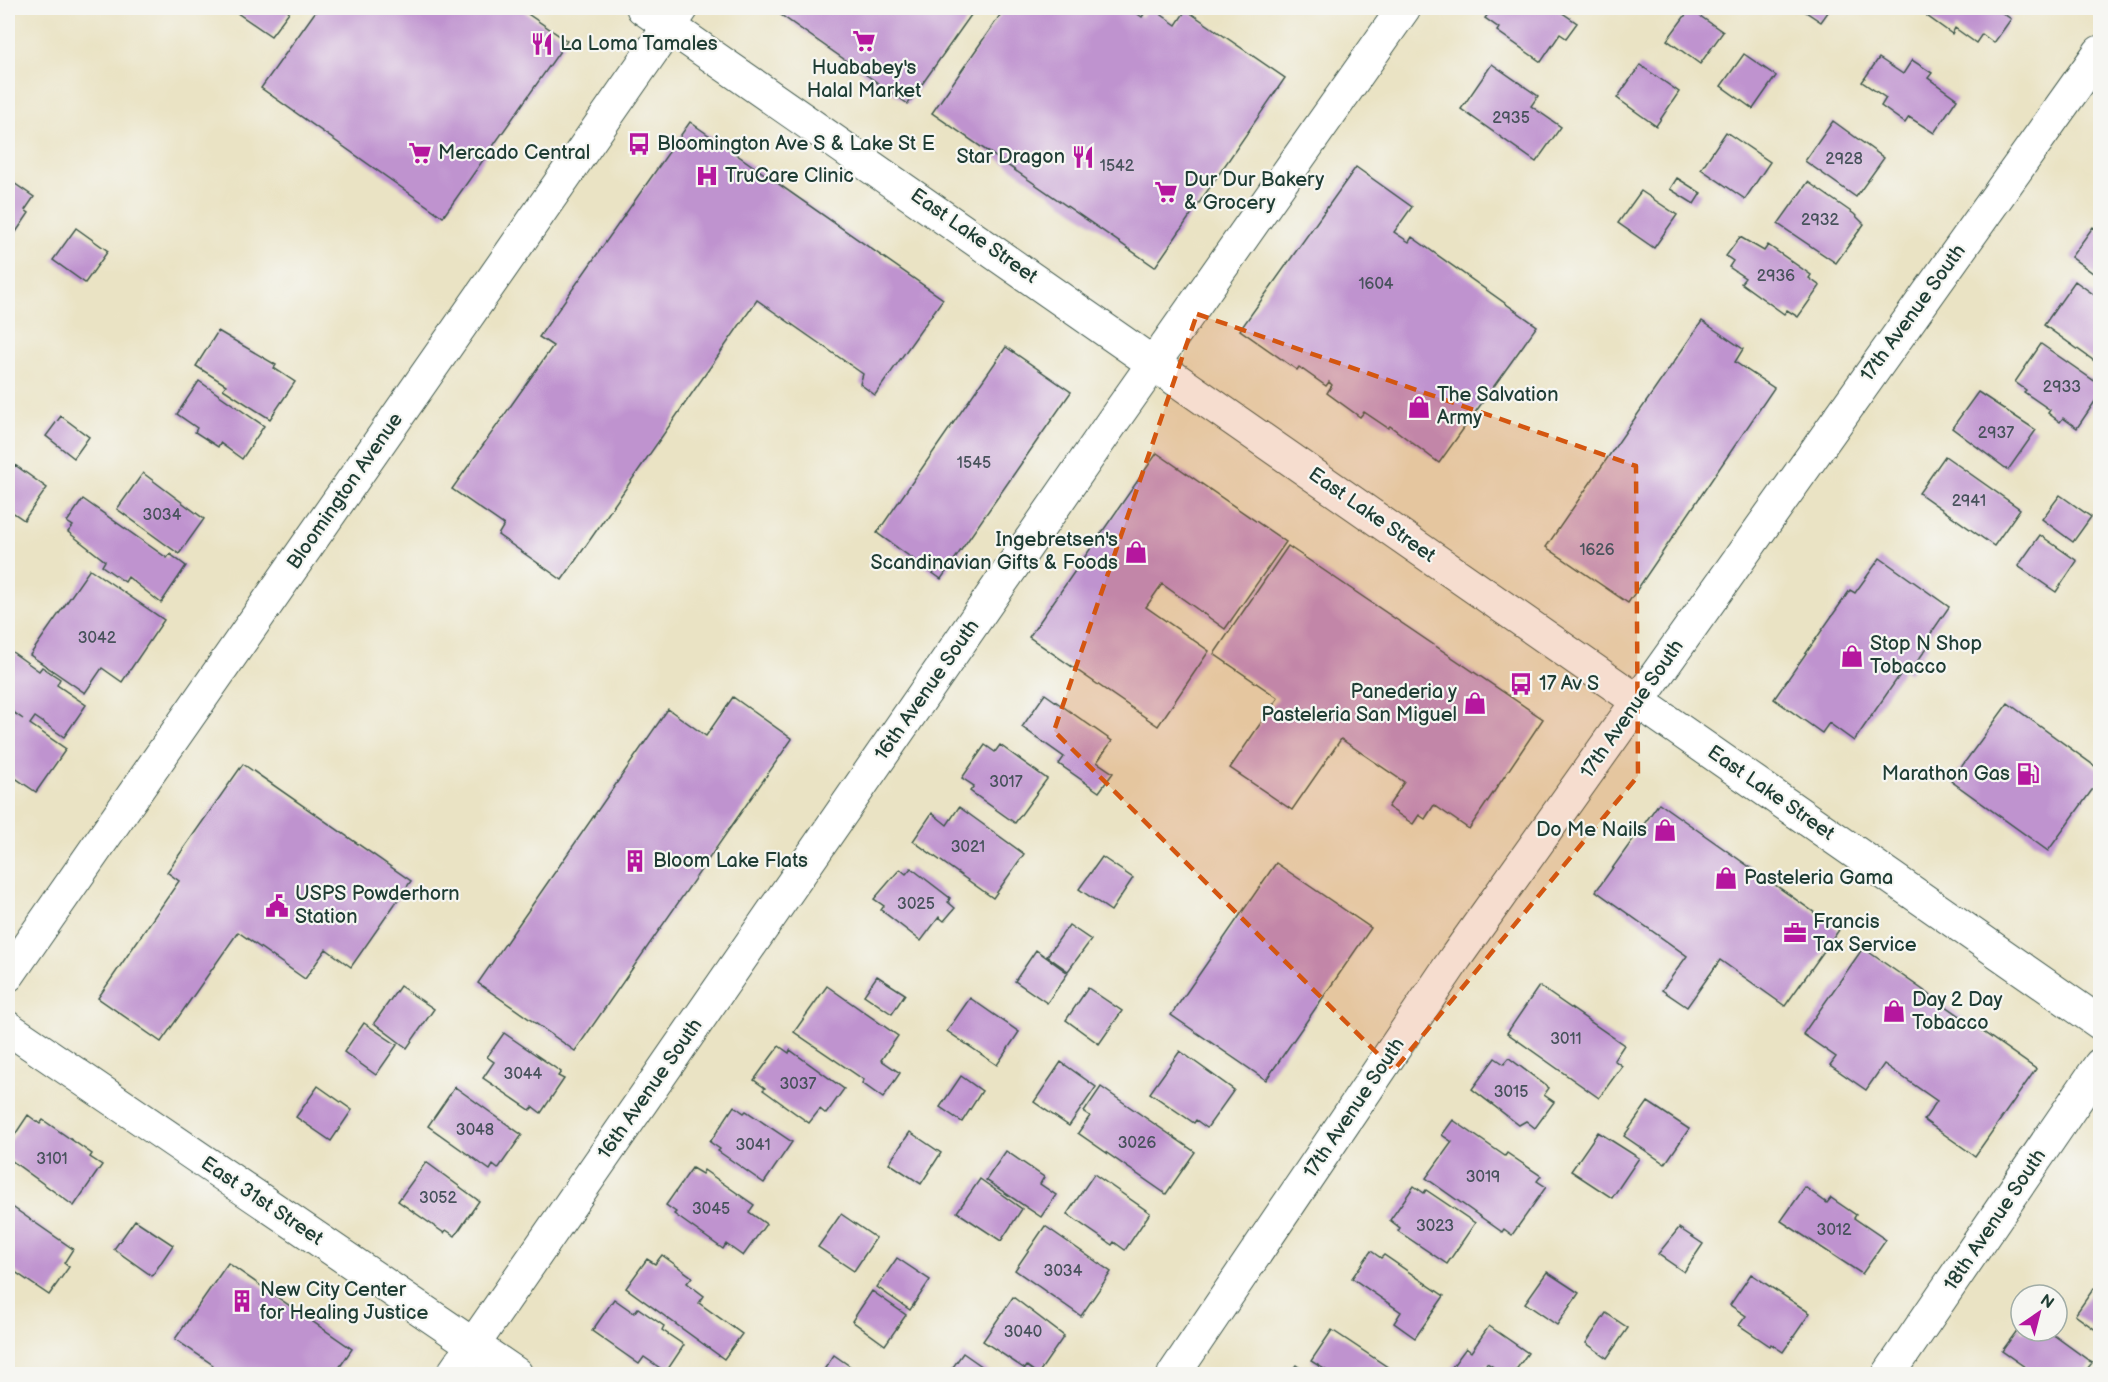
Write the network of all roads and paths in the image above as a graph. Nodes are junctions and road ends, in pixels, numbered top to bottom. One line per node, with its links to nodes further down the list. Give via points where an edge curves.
1 (643, 8): 3 (street, East Lake Street)
2 (1404, 8): 5 (street, 16th Avenue South)
3 (676, 16): 5 (street, East Lake Street); 7 (street, Bloomington Avenue)
4 (2100, 52): 6 (street, 17th Avenue South)
5 (1154, 362): 6 (street, East Lake Street); 11 (street, 16th Avenue South)
6 (1638, 701): 8 (street, East Lake Street); 14 (street, 17th Avenue South, via 1456,957)
7 (8, 975)
8 (2100, 1023)
9 (8, 1028): 11 (street, East 31st Street)
10 (2100, 1065): 15 (street, 18th Avenue South)
11 (473, 1345): 12 (street, 16th Avenue South); 13 (street, East 31st Street)
12 (453, 1374)
13 (516, 1374)
14 (1174, 1374)
15 (1889, 1374)

